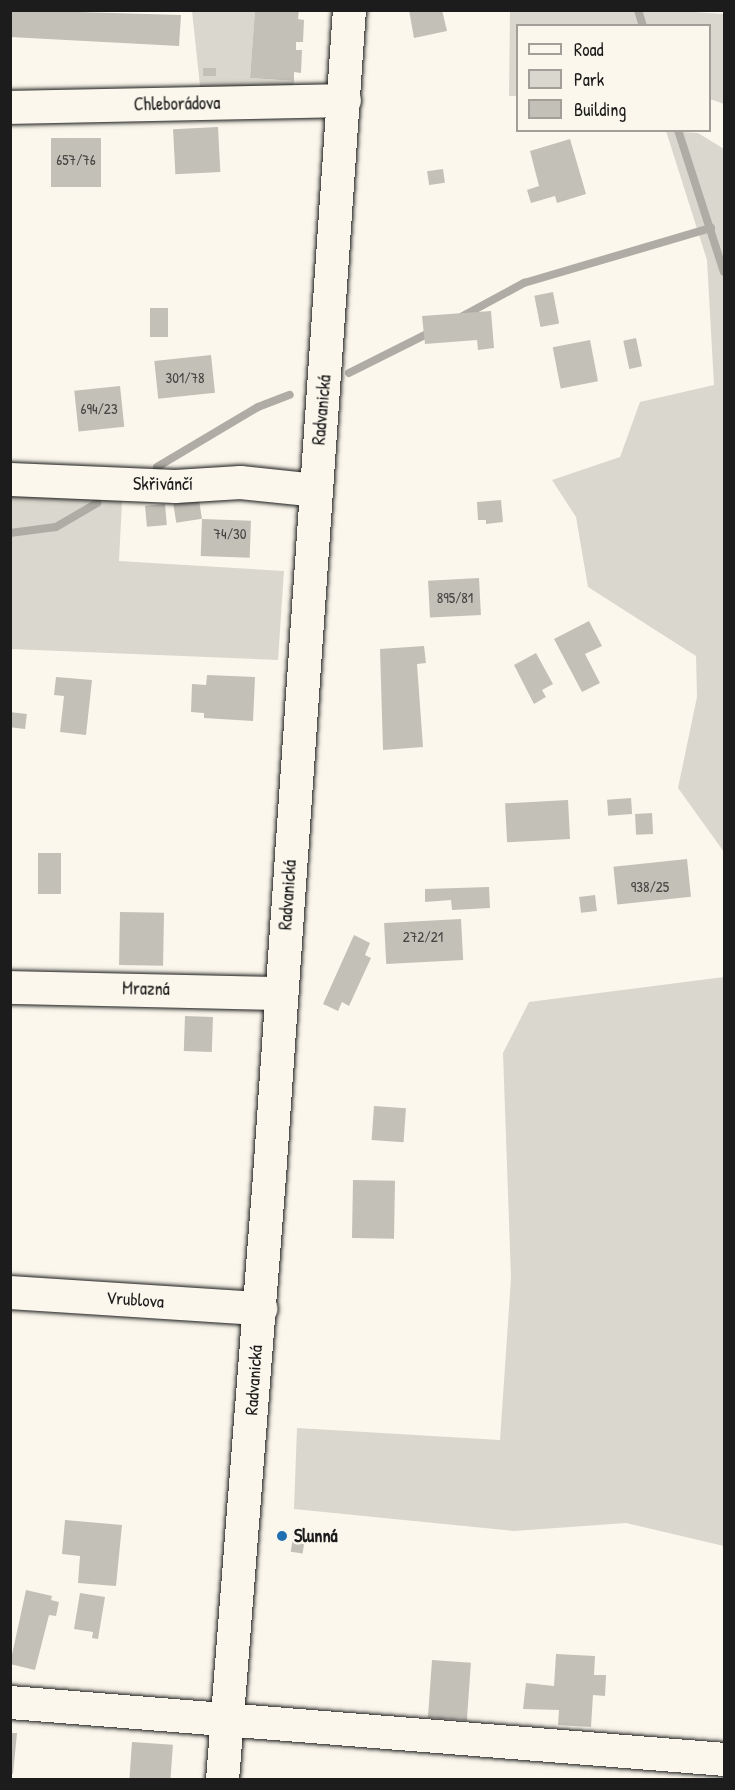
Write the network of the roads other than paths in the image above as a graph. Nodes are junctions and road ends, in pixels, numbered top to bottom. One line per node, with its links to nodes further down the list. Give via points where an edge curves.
1 (349, 10): 2 (street, Radvanická)
2 (344, 100): 3 (street, Chleborádova); 5 (street, Radvanická)
3 (10, 107)
4 (10, 479): 5 (street, Skřivánčí, via 175,486 240,483)
5 (316, 490): 7 (street, Radvanická)
6 (10, 987): 7 (street, Mrazná)
7 (281, 993): 9 (street, Radvanická)
8 (10, 1293): 9 (street, Vrublova)
9 (260, 1308): 11 (street, Radvanická)
10 (10, 1702): 11 (street)
11 (229, 1718): 12 (street); 13 (street, Radvanická)
12 (724, 1760)
13 (222, 1779)

